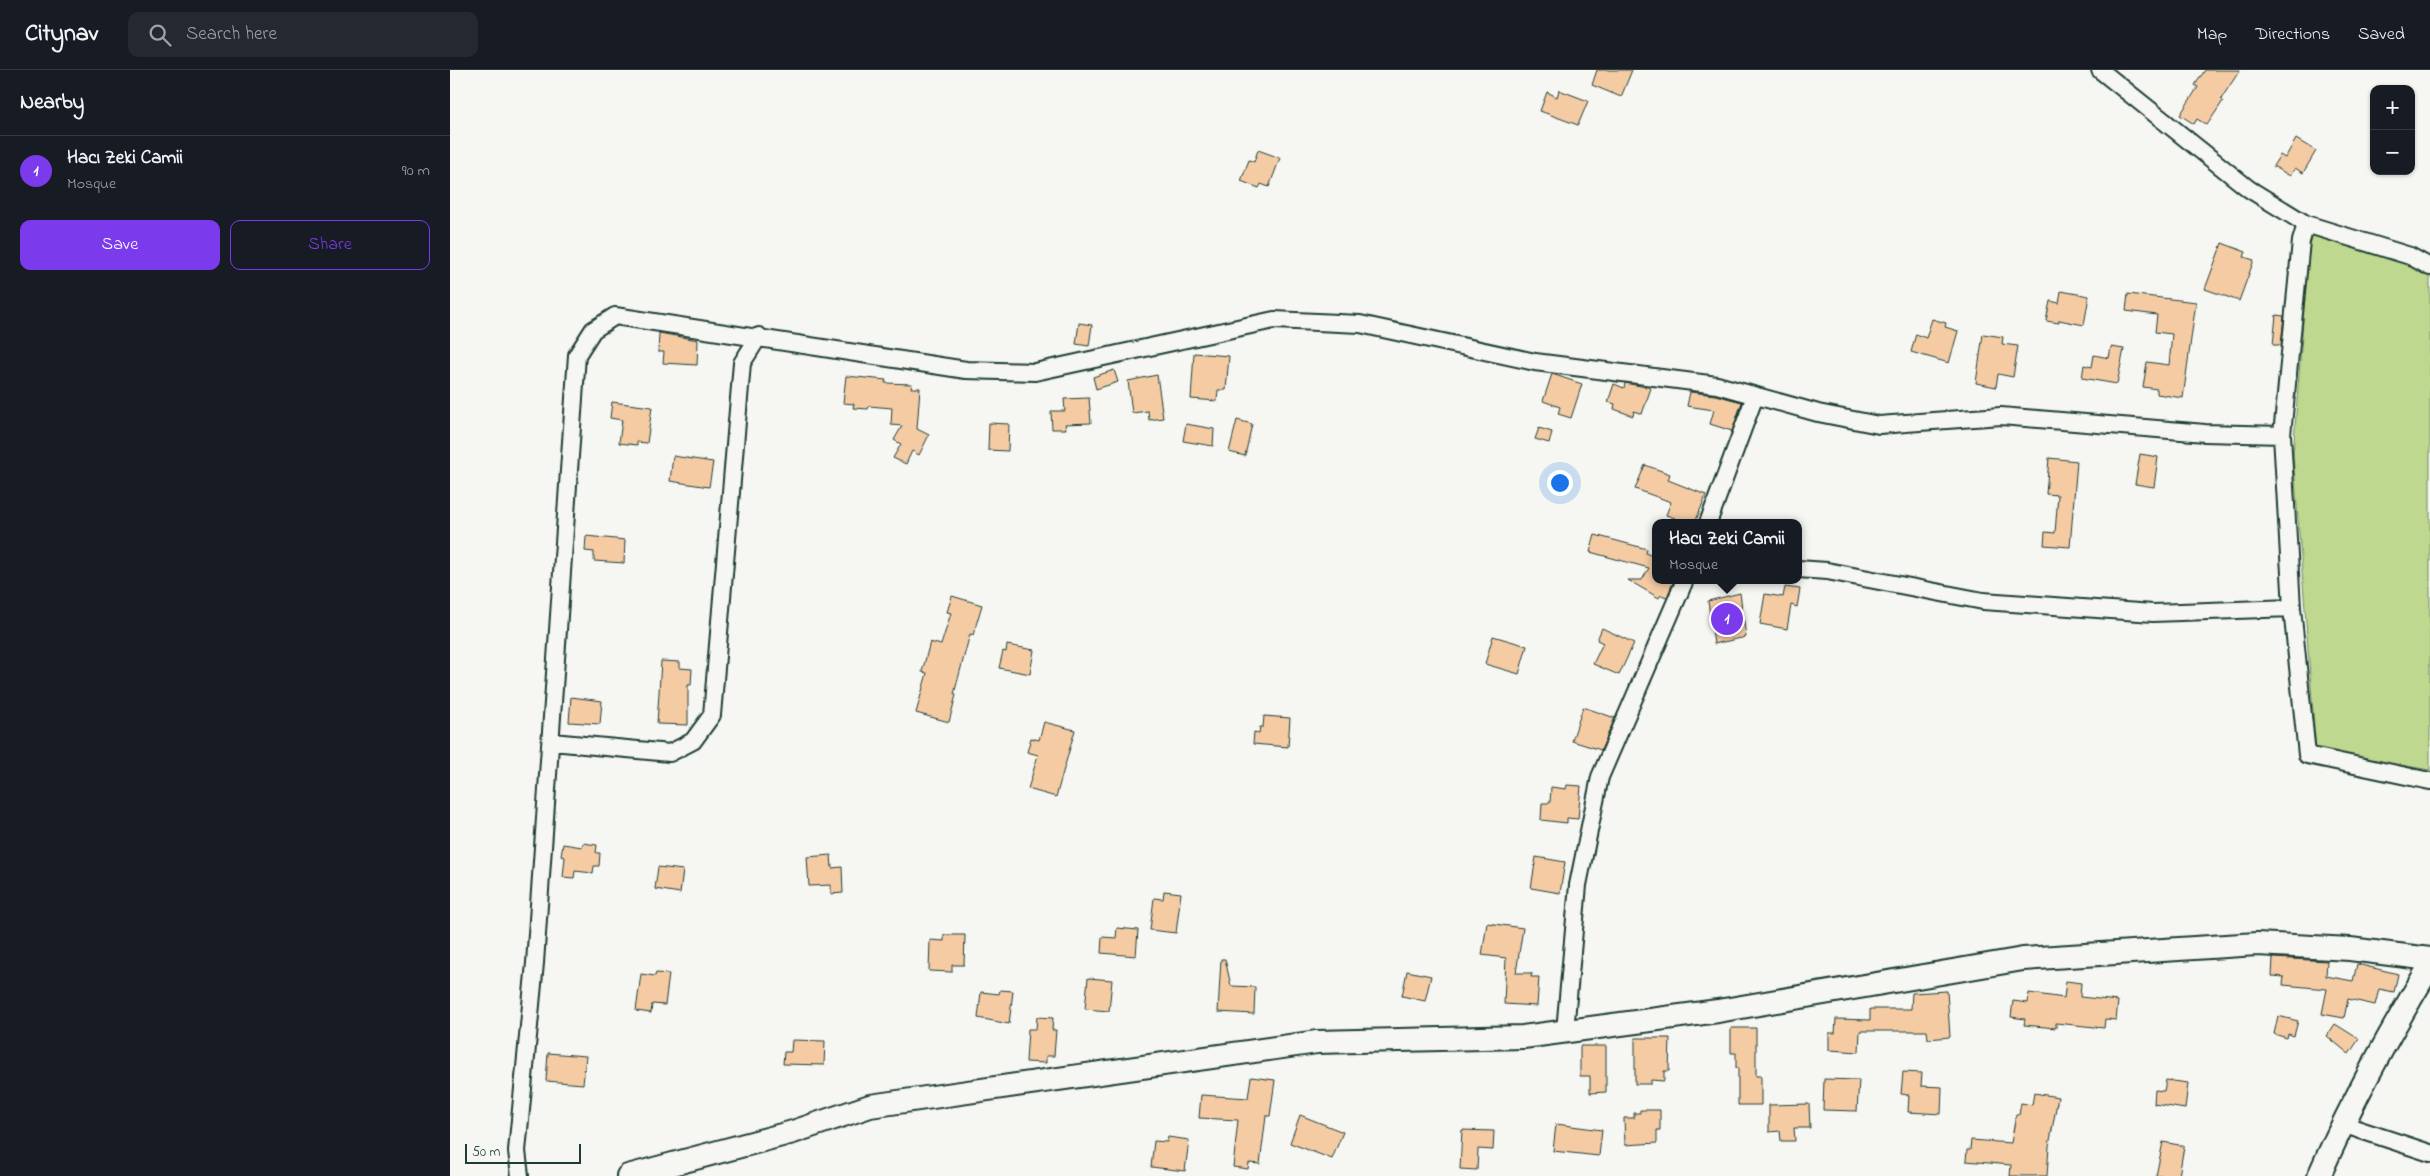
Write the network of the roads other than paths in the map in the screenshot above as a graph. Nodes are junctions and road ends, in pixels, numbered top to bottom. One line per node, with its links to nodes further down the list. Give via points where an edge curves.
1 (2100, 70): 2 (street, via 2249,189)
2 (2306, 224): 3 (street, via 2410,256); 6 (street, via 2301,241)
3 (2430, 267)
4 (759, 336): 5 (street, via 966,370 1035,372 1274,320 1360,324 1535,362 1717,385); 11 (street, via 742,363 712,715 693,741 670,753); 11 (street, via 615,316 593,330 577,355)
5 (1755, 396): 6 (street, via 1879,425 2001,416 2205,433); 7 (street)
6 (2282, 435): 10 (street)
7 (1709, 519)
8 (1802, 569): 10 (street, via 1827,571 1984,601 2153,613)
9 (1683, 584): 15 (street, via 1600,778 1578,885)
10 (2292, 608): 12 (street, via 2307,755)
11 (552, 742): 18 (street, via 536,963 517,1151)
12 (2430, 781)
13 (2430, 958): 15 (street, via 2350,949 2257,944 2023,959 1718,1011)
14 (2430, 966): 16 (street, via 2383,1044)
15 (1565, 1031): 19 (street, via 1523,1037 1318,1042 870,1106 793,1132)
16 (2342, 1124): 17 (street); 20 (street)
17 (2430, 1153)
18 (520, 1176)
19 (628, 1176)
20 (2318, 1176)

